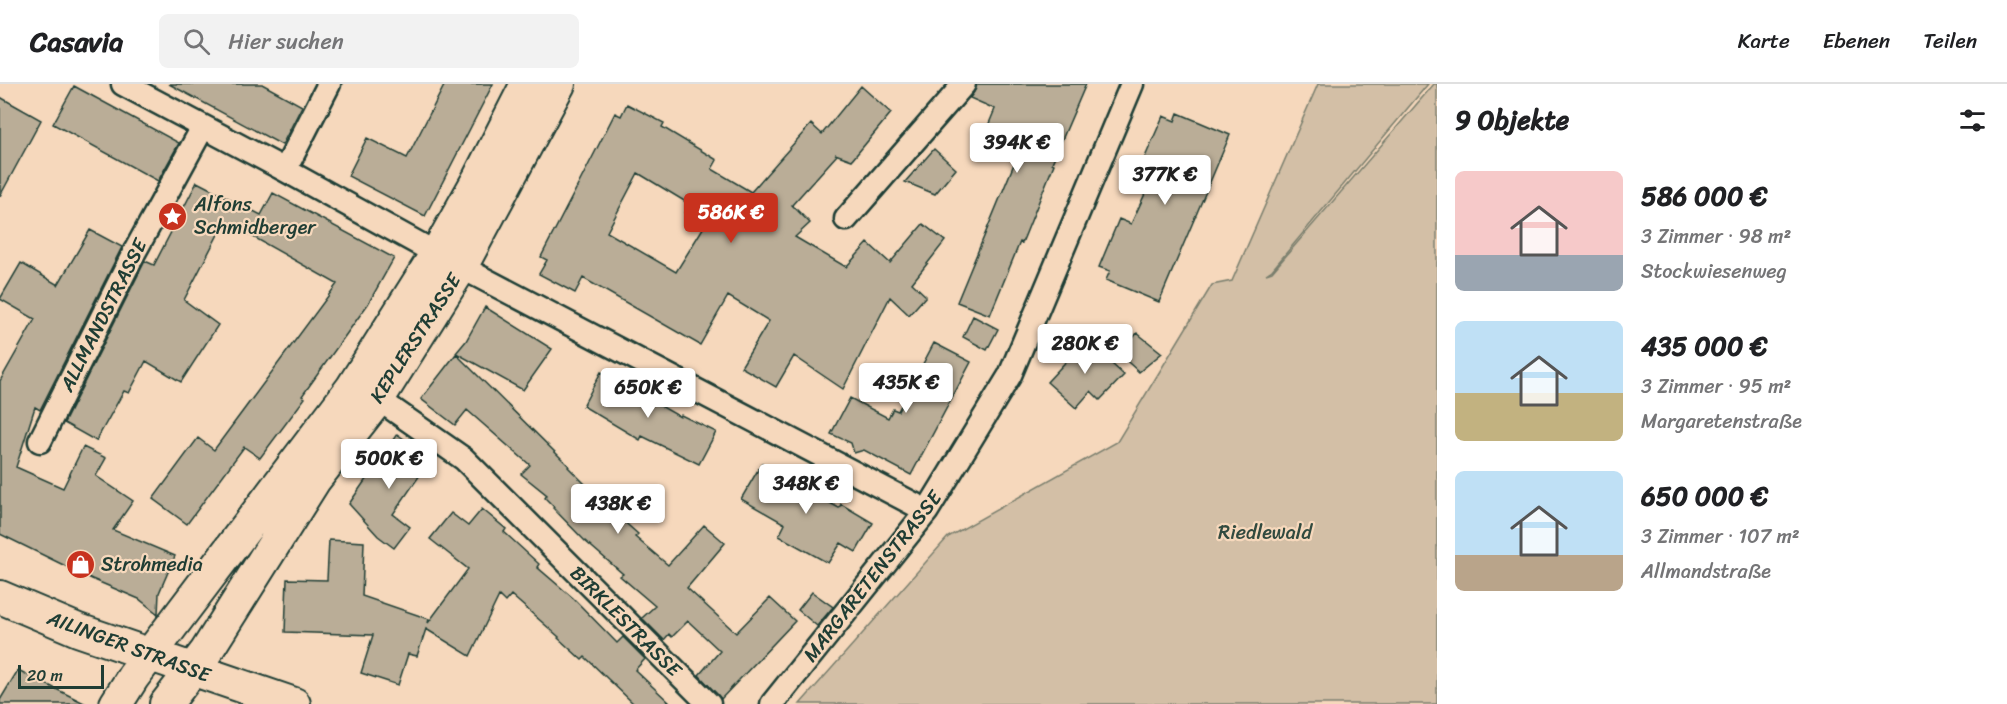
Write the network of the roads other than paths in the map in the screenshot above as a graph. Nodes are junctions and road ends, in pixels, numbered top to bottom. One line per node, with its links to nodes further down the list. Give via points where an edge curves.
1 (123, 84): 7 (street)
2 (329, 84): 8 (street)
3 (527, 84): 10 (street, KEPLERSTRASSE, via 479,178)
4 (559, 84): 10 (street, KEPLERSTRASSE)
5 (964, 84): 9 (street)
6 (1132, 84): 13 (street, MARGARETENSTRASSE, via 1010,375)
7 (203, 127): 8 (street); 12 (street, ALLMANDSTRASSE, via 134,253)
8 (285, 170): 10 (street)
9 (846, 219)
10 (449, 260): 11 (street, KEPLERSTRASSE); 13 (street); 15 (street, KEPLERSTRASSE)
11 (378, 399): 16 (street, KEPLERSTRASSE, via 315,479); 20 (street, BIRKLESTRASSE, via 464,459)
12 (40, 441)
13 (927, 511): 21 (street, MARGARETENSTRASSE)
14 (0, 597): 15 (street, AILINGER STRASSE)
15 (149, 656): 16 (street, AILINGER STRASSE); 17 (street, KEPLERSTRASSE)
16 (191, 670): 18 (street, KEPLERSTRASSE); 19 (street, AILINGER STRASSE)
17 (116, 704)
18 (166, 704)
19 (294, 704)
20 (709, 704)
21 (772, 704)

